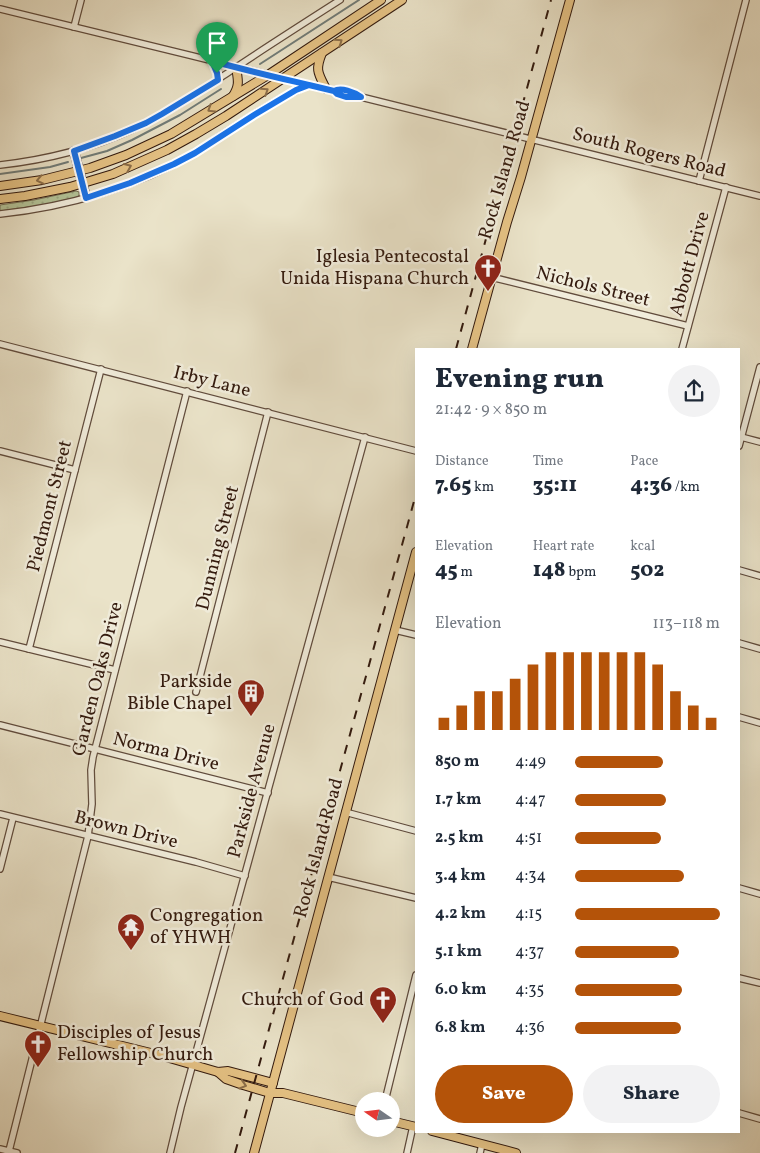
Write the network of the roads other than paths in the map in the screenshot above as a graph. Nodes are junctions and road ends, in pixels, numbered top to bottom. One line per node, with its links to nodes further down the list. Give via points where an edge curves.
1 (81, 0): 8 (street)
2 (340, 0): 11 (street)
3 (381, 0): 12 (main road)
4 (402, 0): 9 (main road, one-way to 4)
5 (570, 0): 18 (main road, Rock Island Road)
6 (746, 0): 22 (street)
7 (0, 9): 8 (street, South Rogers Road)
8 (74, 27): 10 (street, South Rogers Road)
9 (322, 53): 13 (main road); 16 (main road, via 318,73)
10 (212, 61): 11 (street, South Rogers Road); 14 (street)
11 (236, 67): 12 (street, South Rogers Road); 14 (street); 17 (main road, via 239,83)
12 (268, 75): 13 (street, South Rogers Road); 17 (main road)
13 (284, 78): 15 (street, South Rogers Road); 23 (main road, one-way to 13, via 167,150)
14 (218, 80): 19 (street, via 146,123)
15 (309, 85): 16 (street, South Rogers Road); 27 (street, via 174,164)
16 (330, 90): 18 (street, South Rogers Road, via 346,97 361,97)
17 (233, 96): 21 (main road, one-way to 21, via 171,134 111,161)
18 (531, 139): 22 (street, South Rogers Road); 30 (main road, Rock Island Road)
19 (74, 151): 20 (street); 21 (main road)
20 (0, 165)
21 (79, 171): 23 (main road); 24 (main road, one-way to 24)
22 (699, 181): 25 (street, South Rogers Road)
23 (82, 184): 27 (main road); 28 (main road)
24 (0, 186)
25 (726, 187): 26 (street, South Rogers Road); 31 (street, Abbott Drive)
26 (760, 196)
27 (86, 198): 29 (street)
28 (0, 199)
29 (0, 214)
30 (492, 277): 31 (street, Nichols Street); 33 (main road, Rock Island Road)
31 (688, 326): 34 (street, Abbott Drive)
32 (0, 344): 36 (street, Irby Lane)
33 (472, 348)
34 (682, 348)
35 (760, 367): 40 (street)
36 (101, 370): 37 (street, Irby Lane); 45 (street, Piedmont Street)
37 (187, 391): 38 (street, Irby Lane); 55 (street, Garden Oaks Drive)
38 (268, 412): 39 (street, Irby Lane); 56 (street, Dunning Street)
39 (365, 437): 44 (street, Irby Lane); 61 (street, Parkside Avenue)
40 (741, 437): 41 (street); 42 (street)
41 (740, 442)
42 (760, 442)
43 (0, 451): 45 (street)
44 (415, 451)
45 (75, 470): 53 (street, Piedmont Street)
46 (415, 562): 49 (main road, Rock Island Road)
47 (740, 570): 48 (street)
48 (760, 576)
49 (395, 630): 50 (street); 62 (main road, Rock Island Road)
50 (415, 635)
51 (0, 642): 53 (street)
52 (740, 644): 54 (street)
53 (29, 649): 55 (street)
54 (760, 649)
55 (115, 670): 60 (street, Garden Oaks Drive)
56 (196, 692)
57 (740, 717): 58 (street)
58 (760, 722)
59 (0, 725): 60 (street, Norma Drive)
60 (95, 749): 61 (street, Norma Drive); 66 (street, Garden Oaks Drive)
61 (268, 793): 68 (street, Parkside Avenue)
62 (345, 812): 65 (street); 69 (main road, Rock Island Road)
63 (0, 814): 64 (street, Brown Drive)
64 (13, 818): 66 (street, Brown Drive); 67 (street)
65 (415, 831)
66 (88, 836): 68 (street, Brown Drive); 77 (street, Garden Oaks Drive)
67 (0, 869)
68 (245, 876): 78 (street, Parkside Avenue)
69 (328, 877): 72 (street); 80 (main road, Rock Island Road)
70 (740, 888): 71 (street)
71 (760, 894)
72 (415, 898)
73 (740, 978): 75 (street)
74 (415, 979): 81 (street)
75 (760, 983)
76 (0, 1016): 77 (main road)
77 (40, 1026): 78 (main road); 92 (street, Garden Oaks Drive)
78 (193, 1064): 79 (main road); 94 (street, Parkside Avenue)
79 (218, 1072): 80 (main road, via 228,1071); 82 (main road, one-way to 82, via 226,1079)
80 (273, 1083): 82 (main road, Rock Island Road); 83 (main road)
81 (387, 1092)
82 (270, 1093): 83 (main road); 95 (main road, Rock Island Road)
83 (283, 1093): 84 (main road)
84 (355, 1111)
85 (740, 1113): 86 (street)
86 (760, 1119)
87 (400, 1123): 88 (main road)
88 (414, 1127): 96 (street)
89 (440, 1133): 90 (main road)
90 (482, 1144): 97 (street); 98 (main road)
91 (0, 1149): 92 (street)
92 (9, 1151): 93 (street)
93 (17, 1153)
94 (170, 1153)
95 (254, 1153)
96 (407, 1153)
97 (480, 1153)
98 (516, 1153)

